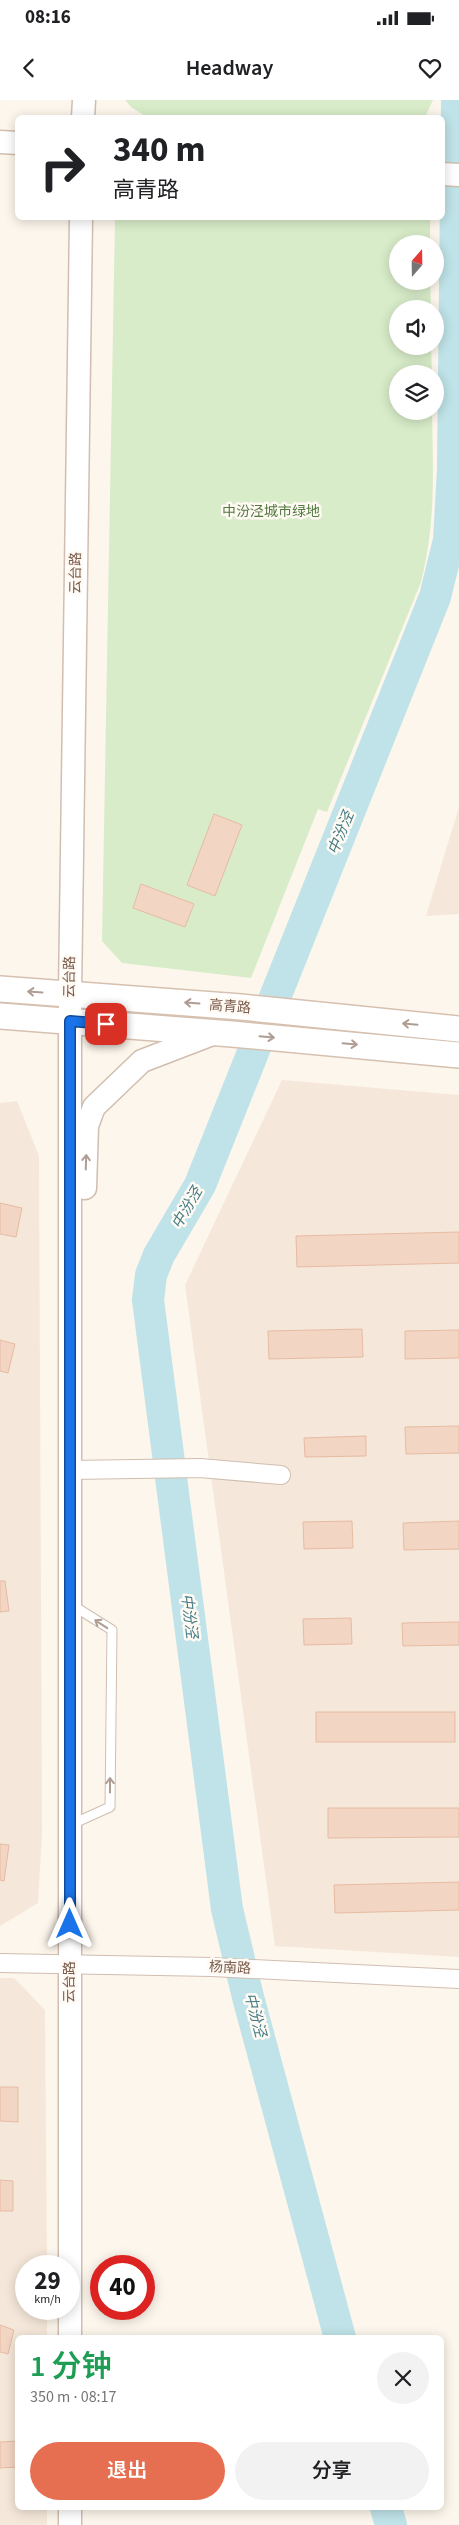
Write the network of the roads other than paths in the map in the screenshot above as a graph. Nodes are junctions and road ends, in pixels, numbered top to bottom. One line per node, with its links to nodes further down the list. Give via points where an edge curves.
1 (84, 100): 2 (street)
2 (83, 115)
3 (0, 142): 4 (street)
4 (15, 143)
5 (445, 174): 6 (street)
6 (459, 175)
7 (81, 220): 9 (street, 云台路)
8 (0, 989): 9 (main road, 高青路, one-way to 8)
9 (70, 994): 11 (street, 云台路); 12 (main road, 高青路, one-way to 9)
10 (0, 1016): 11 (main road, 高青路)
11 (70, 1021): 13 (main road, 高青路); 15 (street, 云台路)
12 (459, 1029)
13 (224, 1033): 14 (main road, 高青路, one-way to 14); 15 (street, one-way to 13, via 84,1197 87,1126 94,1106 142,1061)
14 (459, 1055)
15 (70, 1225): 16 (street, 云台路)
16 (70, 1470): 17 (street, via 200,1468); 18 (street, 云台路)
17 (281, 1475)
18 (70, 1604): 19 (street, 云台路); 19 (lane, one-way to 18, via 110,1807 112,1639 112,1630)
19 (70, 1825): 21 (street, 云台路)
20 (0, 1963): 21 (street, 杨南路)
21 (70, 1963): 22 (street, 杨南路); 23 (street, 云台路)
22 (459, 1979)
23 (70, 2335)
24 (70, 2510): 25 (street)
25 (70, 2525)

